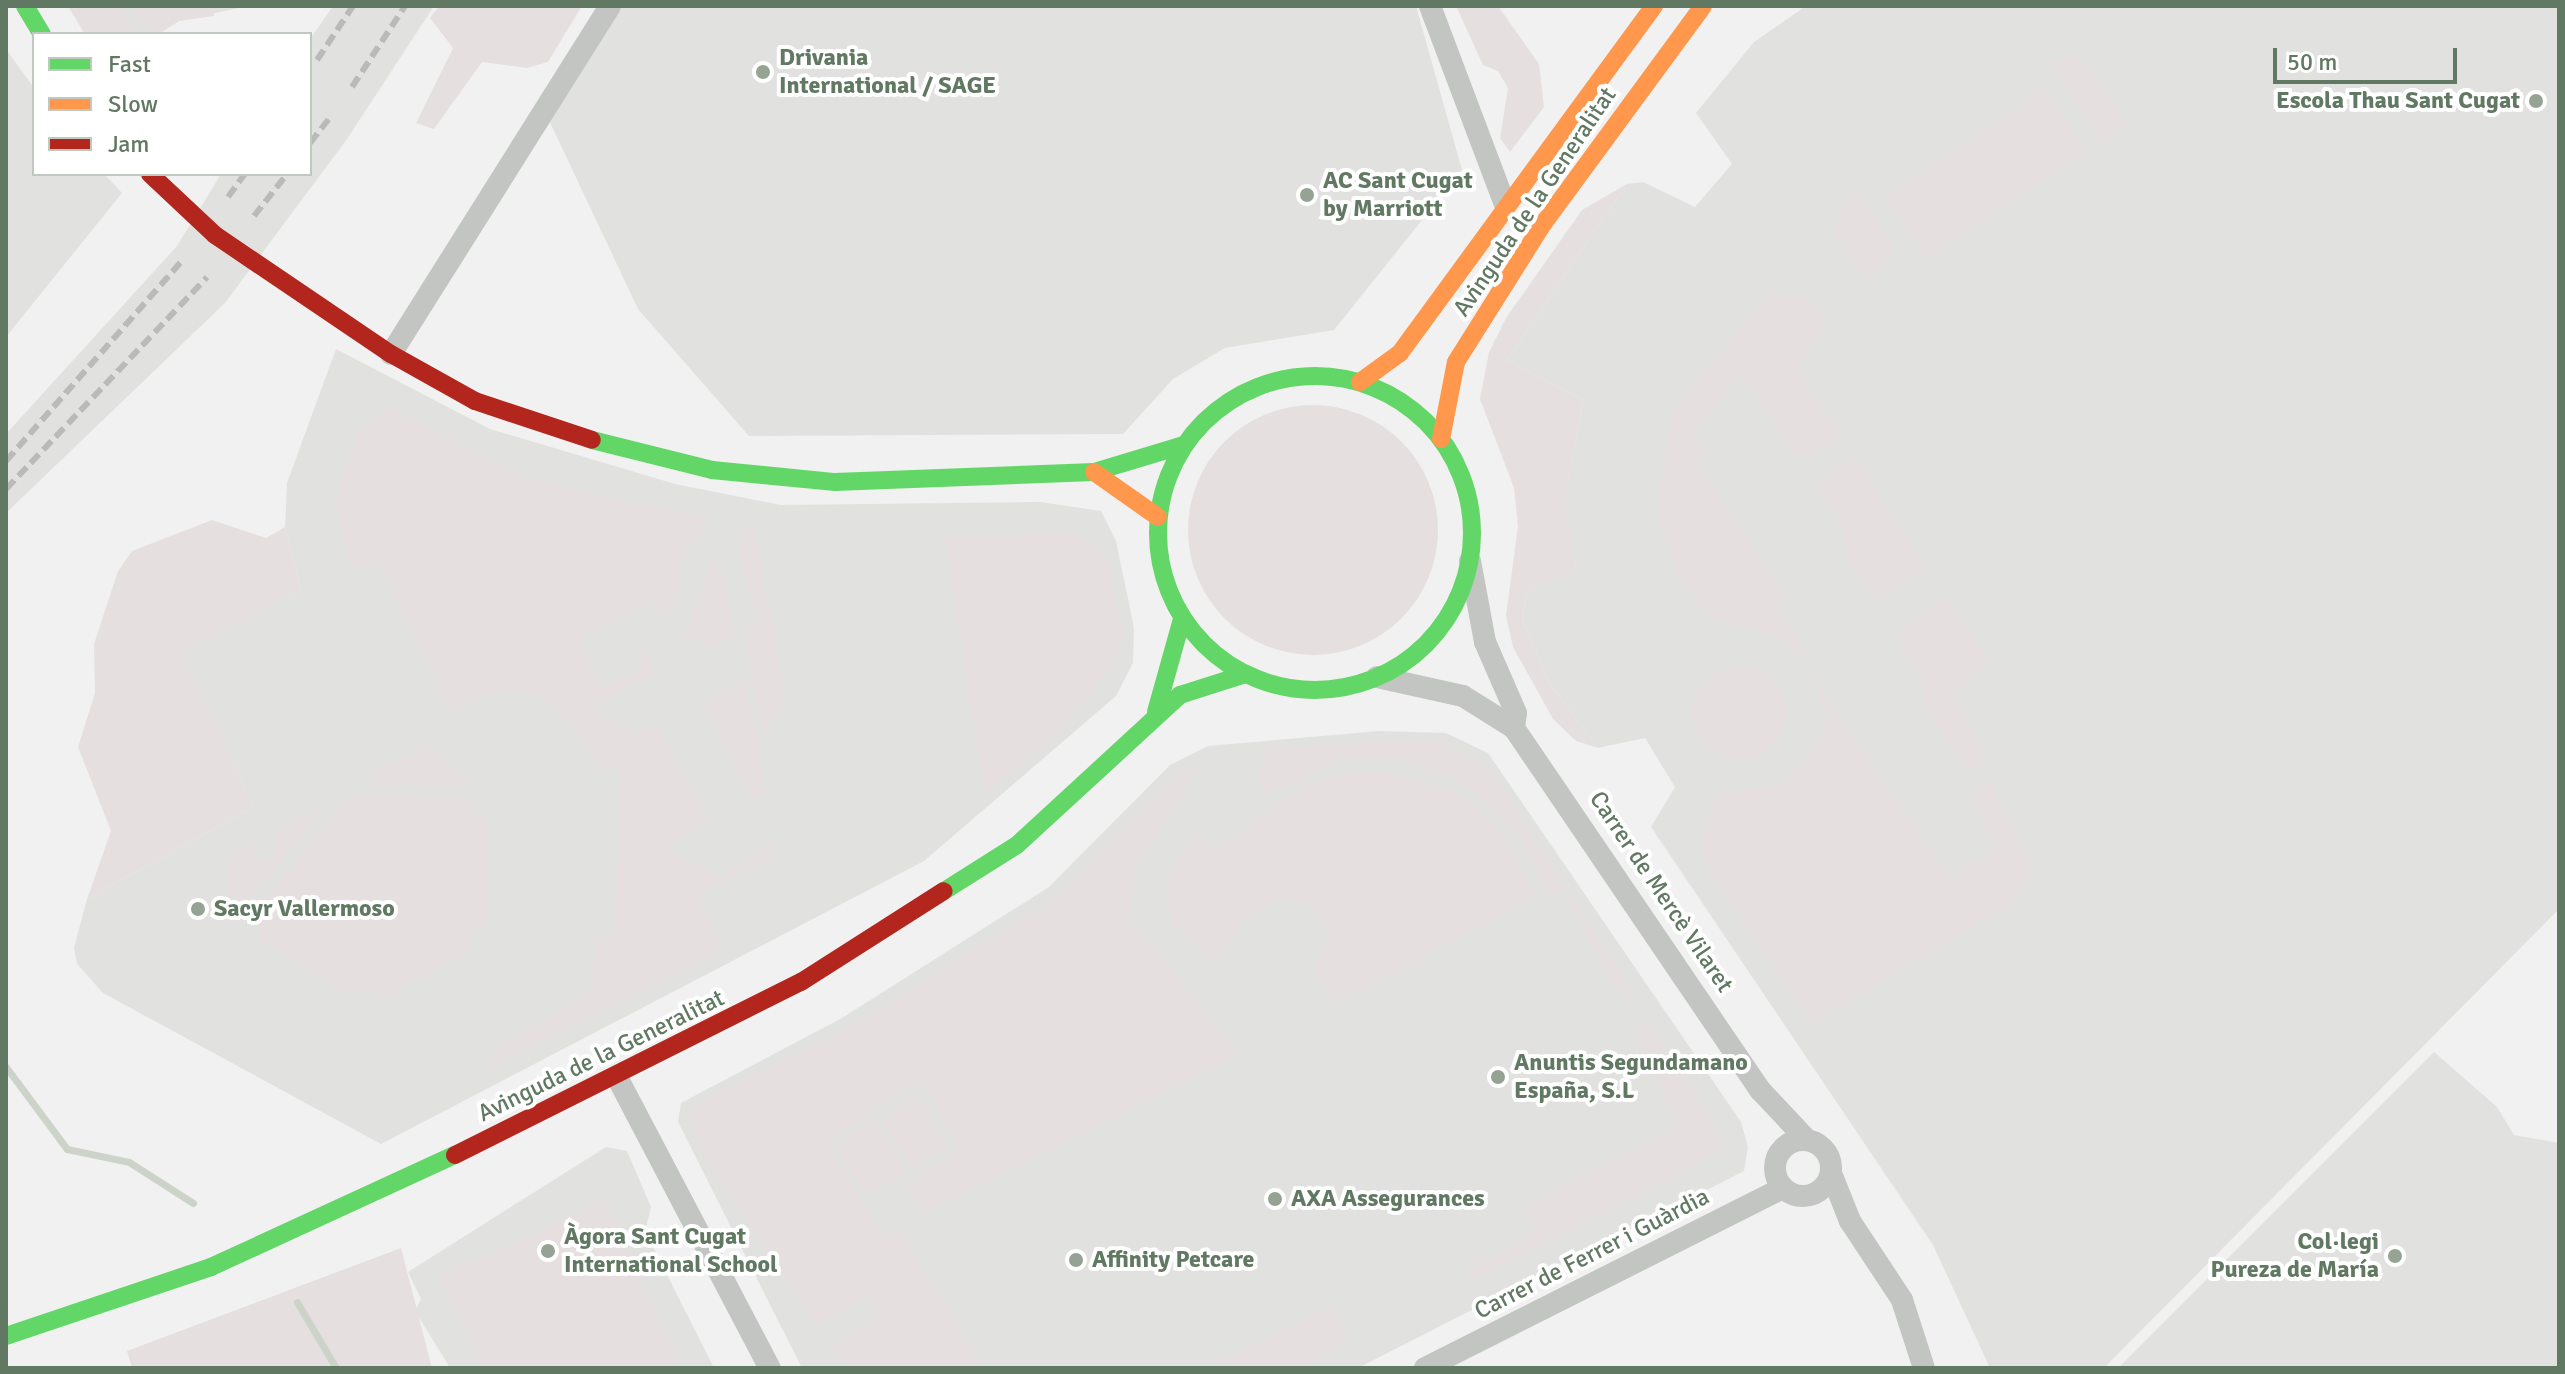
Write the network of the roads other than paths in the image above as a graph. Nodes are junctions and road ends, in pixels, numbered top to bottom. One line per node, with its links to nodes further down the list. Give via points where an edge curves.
1 (25, 6): 6 (street)
2 (610, 6): 9 (street)
3 (1430, 6): 8 (street)
4 (1654, 6): 8 (street, Avinguda de la Generalitat)
5 (1703, 6): 11 (street, Avinguda de la Generalitat, via 1543,224 1456,362)
6 (41, 32)
7 (152, 176): 9 (street, via 175,204)
8 (1505, 204): 10 (street, Avinguda de la Generalitat, via 1400,353)
9 (391, 354): 13 (street, via 475,401 712,470 835,482)
10 (1360, 382): 11 (street, via 1405,404); 12 (street, via 1307,376 1260,386 1217,410)
11 (1441, 439): 15 (street, via 1468,495)
12 (1184, 445): 13 (street); 14 (street)
13 (1094, 472): 14 (street)
14 (1158, 517): 16 (street, via 1161,570)
15 (1470, 561): 18 (street, via 1438,630); 20 (street, Carrer de Mercè Vilaret, via 1485,642 1516,713)
16 (1182, 619): 17 (street, via 1204,645); 19 (street)
17 (1246, 674): 18 (street, via 1302,690); 19 (street, Avinguda de la Generalitat, via 1201,686)
18 (1377, 677): 20 (street, Carrer de Mercè Vilaret, via 1463,696)
19 (1156, 713): 21 (street, Avinguda de la Generalitat, via 1045,821 950,894)
20 (1514, 728): 22 (street, Carrer de Mercè Vilaret)
21 (618, 1079): 29 (street, Avinguda de la Generalitat, via 211,1267); 30 (street)
22 (1760, 1090): 23 (street, Carrer de Mercè Vilaret); 24 (street, Carrer de Mercè Vilaret)
23 (1807, 1140): 24 (street, via 1790,1143); 25 (street, via 1828,1155)
24 (1777, 1156): 26 (street)
25 (1831, 1173): 27 (street); 28 (street)
26 (1783, 1188): 27 (street); 31 (street, Carrer de Ferrer i Guàrdia)
27 (1808, 1196): 28 (street)
28 (1850, 1221): 32 (street, via 1891,1277)
29 (6, 1336)
30 (770, 1368)
31 (1425, 1368)
32 (1924, 1368)

